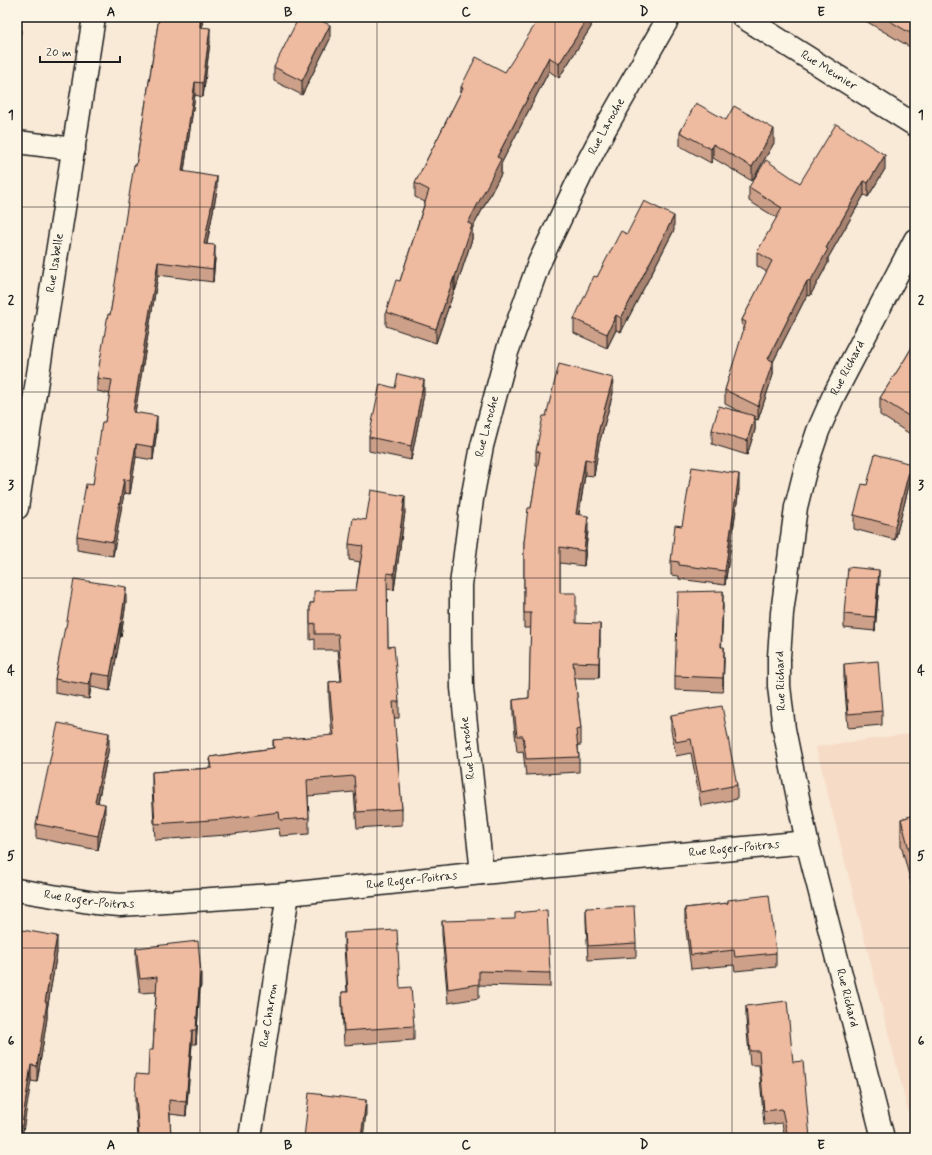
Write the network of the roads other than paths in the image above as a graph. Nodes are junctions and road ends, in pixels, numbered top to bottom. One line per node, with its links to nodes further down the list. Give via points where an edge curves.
1 (94, 17): 6 (street, Rue Isabelle)
2 (669, 17): 10 (street, Rue Laroche, via 605,129 539,263 507,352 482,446 461,585 461,639 462,688)
3 (743, 17): 4 (street, Rue Meunier)
4 (915, 125)
5 (17, 142): 6 (street)
6 (74, 149): 8 (street, Rue Isabelle)
7 (915, 240): 9 (street, Rue Richard, via 849,365 818,431 796,508 782,614 779,686 784,729)
8 (17, 508)
9 (807, 842): 10 (street, Rue Roger-Poitras); 14 (street, Rue Richard)
10 (482, 873): 12 (street, Rue Roger-Poitras)
11 (17, 890): 12 (street, Rue Roger-Poitras, via 120,905)
12 (288, 894): 13 (street, Rue Charron)
13 (250, 1138)
14 (883, 1138)

